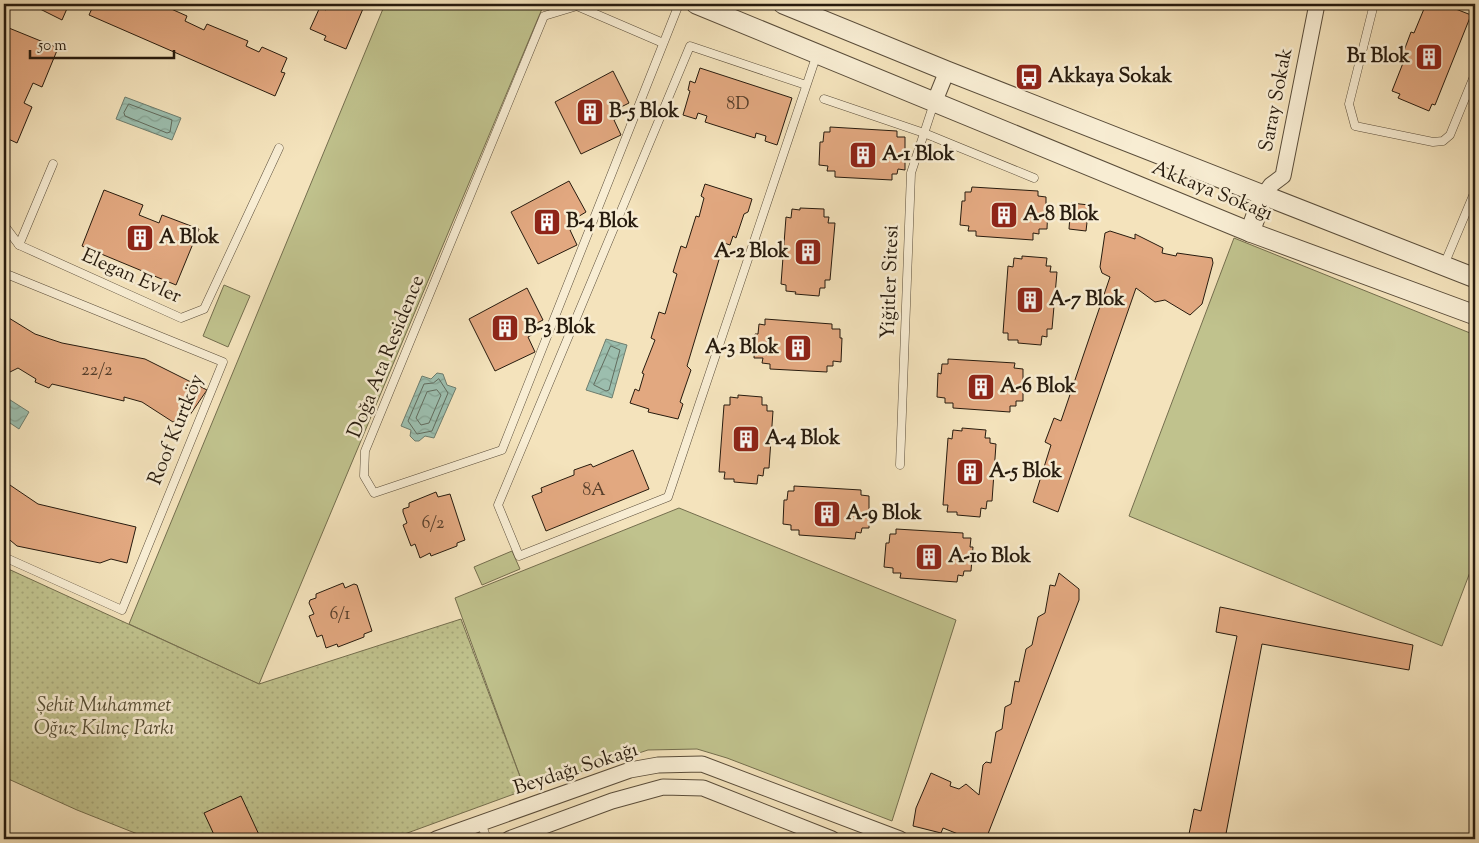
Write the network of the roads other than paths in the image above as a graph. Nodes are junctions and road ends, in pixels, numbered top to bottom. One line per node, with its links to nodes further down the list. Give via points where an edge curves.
1 (679, 4): 6 (lane, Doğa Ata Residence)
2 (696, 4): 7 (street, Akkaya Sokağı)
3 (783, 4): 8 (street, Akkaya Sokağı)
4 (1317, 4): 18 (street, Saray Sokak, via 1283,176)
5 (1374, 4): 9 (lane, via 1348,104 1355,126 1443,142 1450,135)
6 (663, 43): 6 (lane, Doğa Ata Residence, via 502,450 374,494 364,476 365,451 544,16 577,6)
7 (817, 54): 10 (lane); 12 (street, Akkaya Sokağı)
8 (947, 71): 12 (street); 18 (street, Akkaya Sokağı)
9 (1475, 74)
10 (806, 86): 10 (lane, via 668,497 519,556 498,505 690,46)
11 (824, 99): 13 (lane)
12 (934, 103): 13 (lane, Yiğitler Sitesi); 20 (street, Akkaya Sokağı)
13 (924, 133): 16 (lane); 26 (lane, Yiğitler Sitesi, via 912,173)
14 (279, 148): 21 (lane, Elegan Evler, via 204,309 181,318)
15 (53, 164): 21 (lane)
16 (1034, 178)
17 (1475, 191): 22 (lane)
18 (1263, 196): 20 (street); 22 (street, Akkaya Sokağı)
19 (4, 225): 21 (lane, Elegan Evler)
20 (1250, 232): 25 (street, Akkaya Sokağı)
21 (19, 245)
22 (1443, 266): 24 (street, Akkaya Sokağı)
23 (4, 273): 27 (lane, Roof Kurtköy, via 223,362 122,610)
24 (1475, 278)
25 (1475, 315)
26 (900, 465)
27 (4, 556)
28 (481, 823): 29 (street, Beydağı Sokağı); 30 (lane); 33 (street, Beydağı Sokağı, via 630,770 658,765 702,764)
29 (436, 839)
30 (488, 839)
31 (510, 839): 32 (street, Beydağı Sokağı, via 612,801 663,787 703,788)
32 (832, 839)
33 (900, 839)

